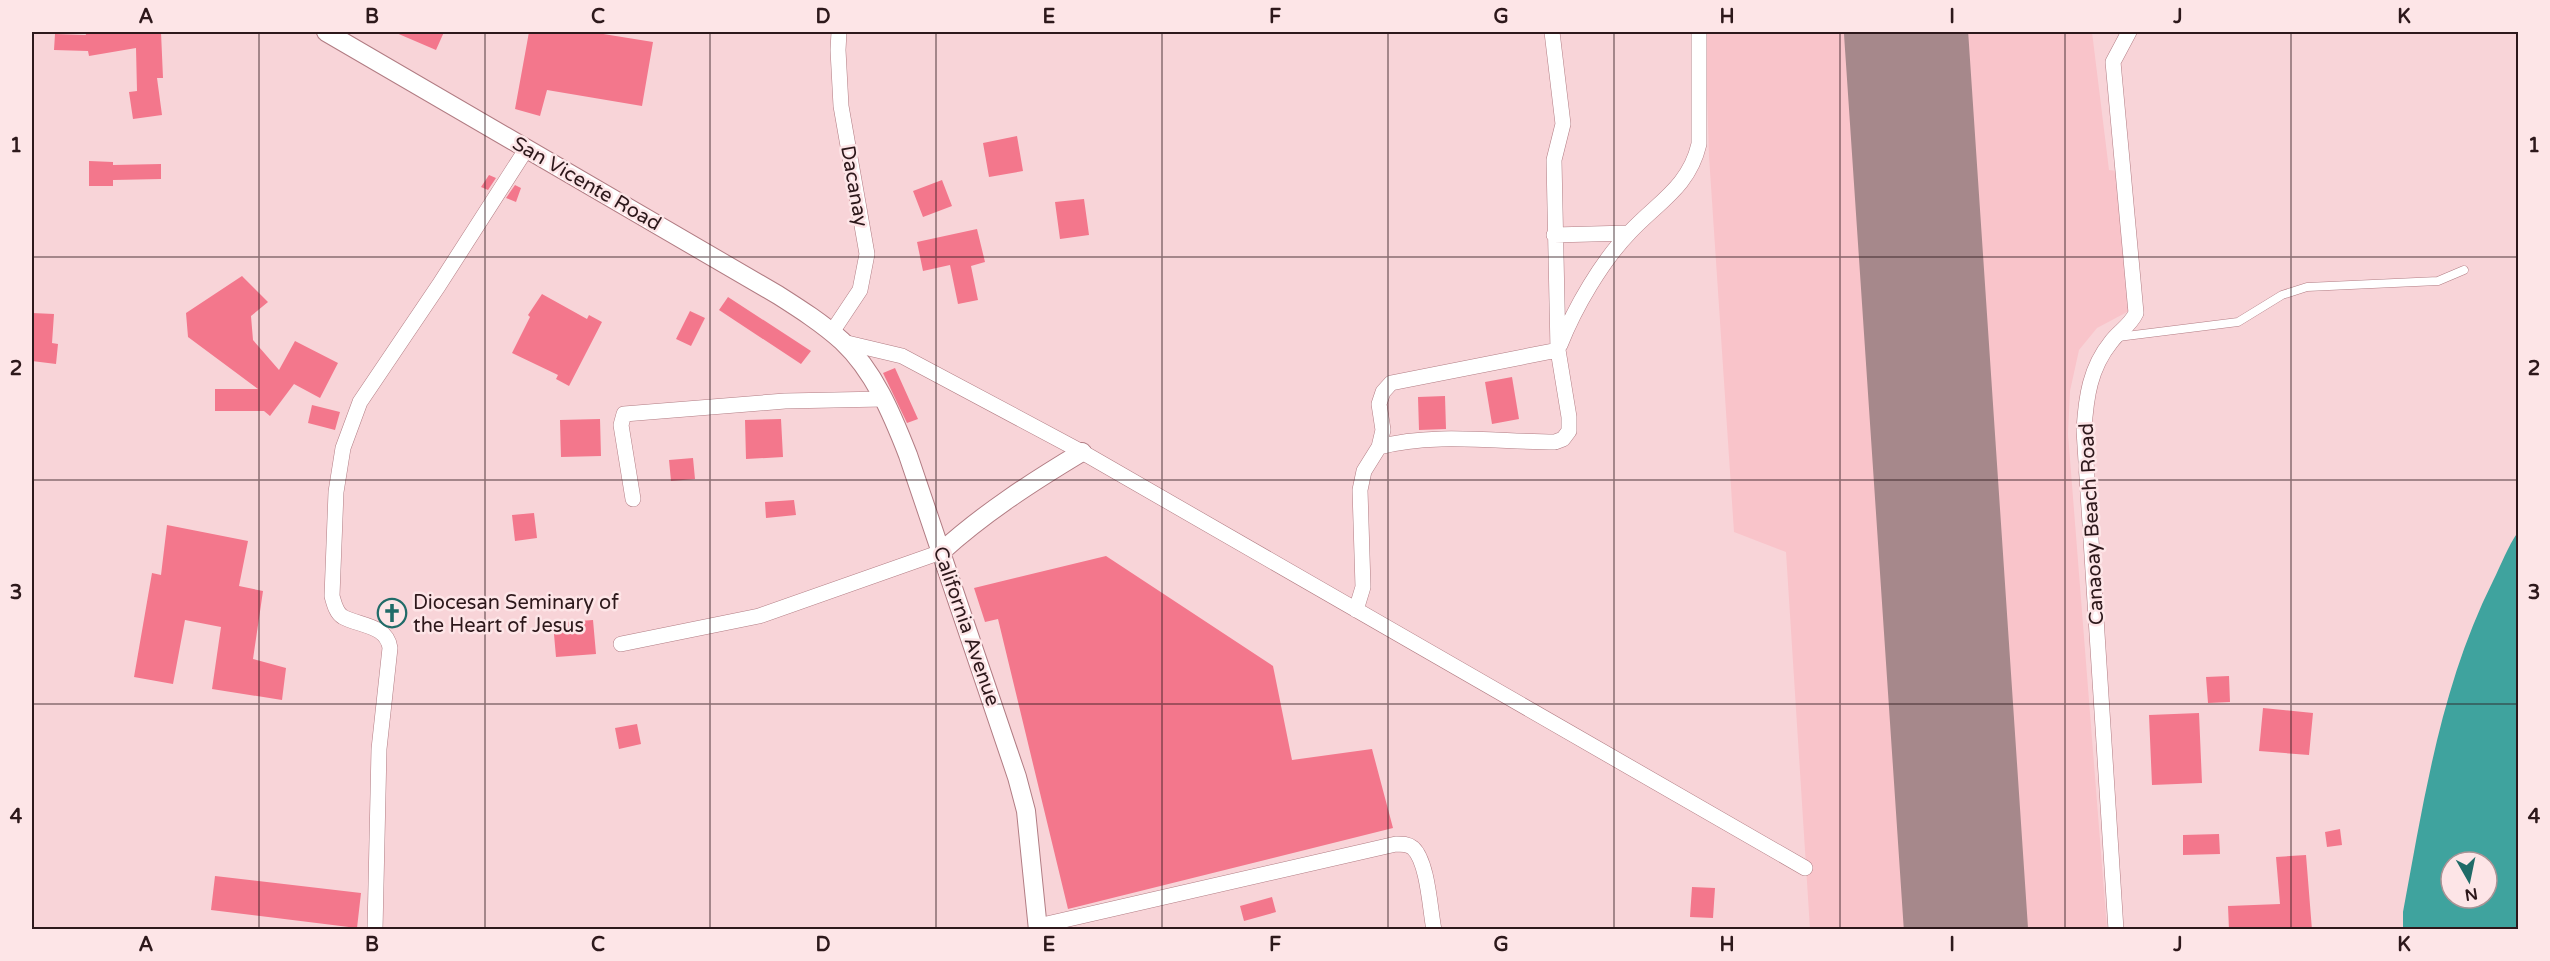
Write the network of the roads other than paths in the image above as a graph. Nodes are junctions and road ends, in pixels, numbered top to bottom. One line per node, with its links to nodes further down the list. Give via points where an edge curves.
1 (326, 32): 6 (street, San Vicente Road)
2 (839, 32): 10 (street, Dacanay, via 841,106 867,254 860,290)
3 (1552, 32): 8 (street, via 1563,124 1554,160)
4 (1699, 32): 7 (street, via 1700,144 1695,162 1671,195)
5 (2129, 32): 11 (street, Canaoay Beach Road, via 2115,56 2114,69 2136,307 2133,319)
6 (526, 148): 10 (street, San Vicente Road, via 778,295); 22 (street, via 360,402 343,448 336,492 332,596 342,616 384,634 390,648 379,749)
7 (1629, 233): 8 (street); 12 (street, via 1598,275)
8 (1554, 235): 12 (street)
9 (2464, 270): 11 (lane, via 2438,281 2307,287 2282,296 2238,322)
10 (837, 337): 13 (street, California Avenue, via 864,366); 15 (street, via 902,356)
11 (2114, 338): 24 (street, Canaoay Beach Road, via 2091,377 2084,430)
12 (1558, 350): 14 (street, via 1391,383 1379,404 1383,430); 14 (street, via 1569,417 1569,431 1563,439 1397,442)
13 (883, 399): 16 (street, via 785,401 624,414 621,425); 17 (street, California Avenue, via 908,455)
14 (1379, 447): 18 (street, via 1364,471 1360,489 1363,586)
15 (1082, 452): 17 (street, via 1023,488); 18 (street)
16 (633, 499)
17 (941, 552): 19 (street, via 759,616); 21 (street, California Avenue, via 1000,720 1026,811)
18 (1356, 610): 20 (street)
19 (621, 644)
20 (1805, 868)
21 (1038, 928): 23 (street, via 1396,844 1415,850 1422,864)
22 (375, 930)
23 (1434, 930)
24 (2116, 930)

